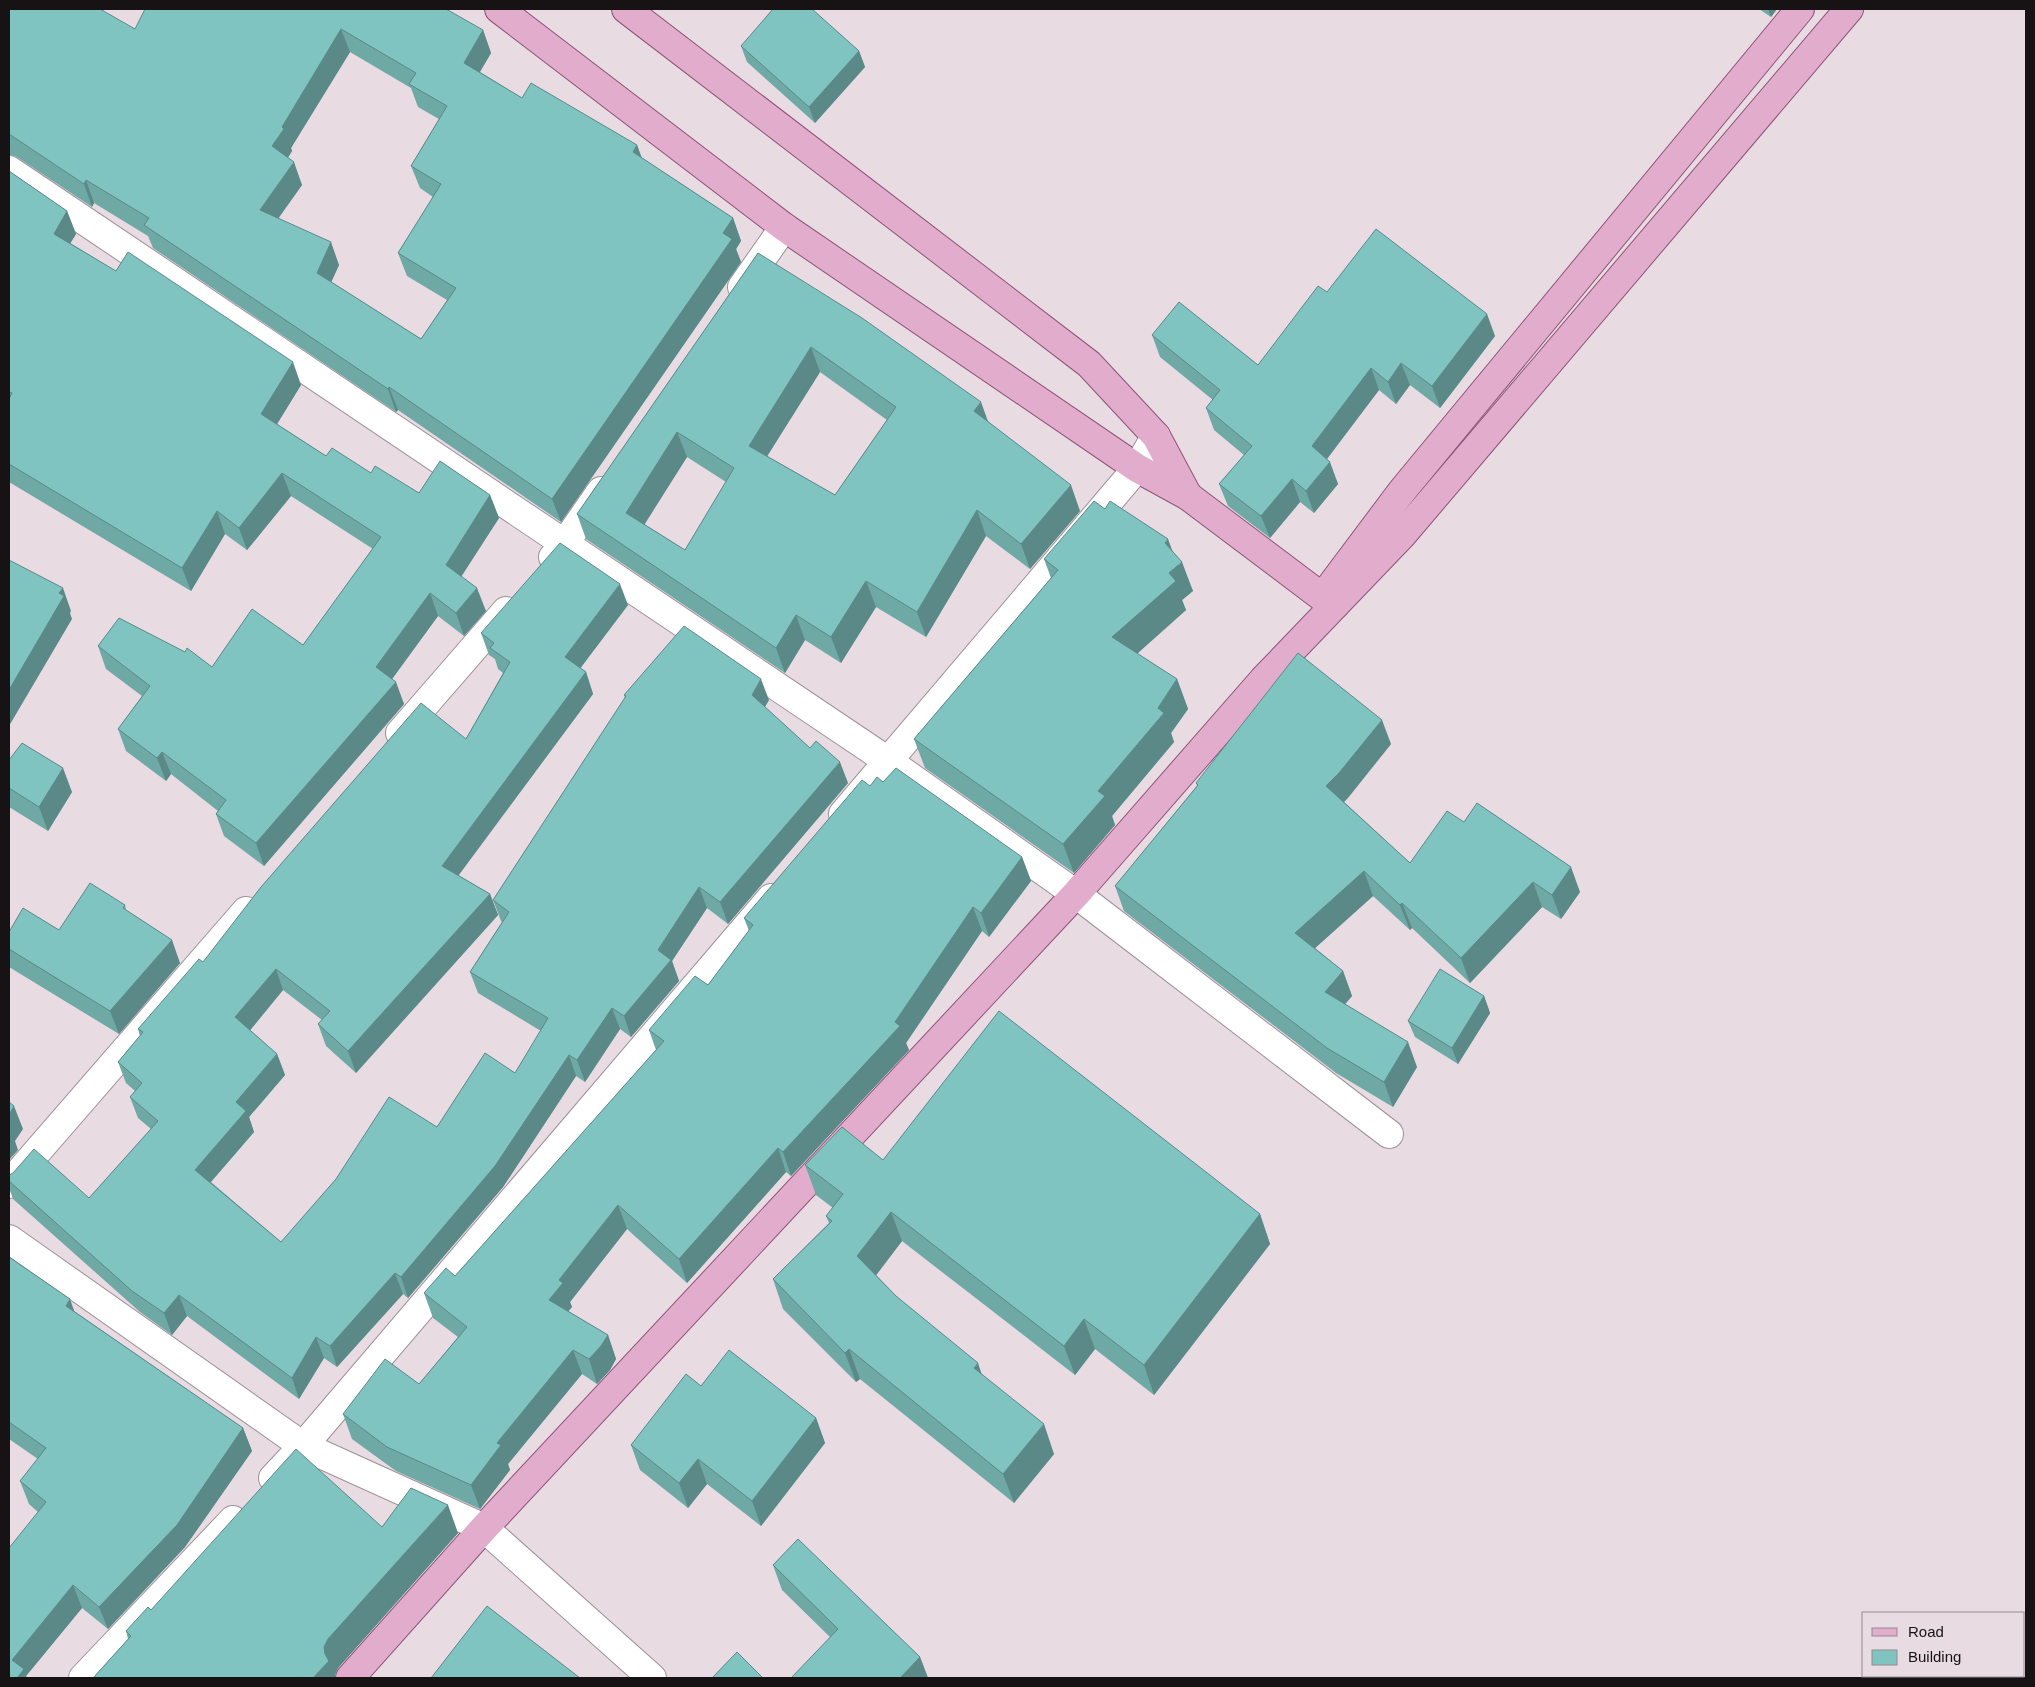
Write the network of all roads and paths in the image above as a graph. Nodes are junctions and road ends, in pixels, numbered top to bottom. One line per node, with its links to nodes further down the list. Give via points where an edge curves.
1 (499, 9): 6 (main road)
2 (626, 9): 8 (main road, via 1089,364)
3 (1800, 9): 15 (main road, via 1402,491)
4 (1849, 9): 15 (main road, via 1403,534)
5 (9, 170): 12 (street)
6 (784, 227): 7 (street); 9 (main road)
7 (728, 308)
8 (1156, 436): 9 (street); 11 (main road)
9 (1137, 468): 11 (main road); 17 (street)
10 (616, 470): 12 (street)
11 (1188, 496): 15 (main road)
12 (565, 543): 13 (street); 17 (street)
13 (539, 573)
14 (519, 596): 16 (street)
15 (1329, 601): 21 (main road)
16 (382, 754)
17 (888, 761): 18 (street); 21 (street)
18 (824, 836)
19 (786, 881): 25 (street)
20 (264, 890): 23 (street)
21 (1076, 894): 22 (street); 26 (main road)
22 (1389, 1134)
23 (9, 1184)
24 (9, 1239): 25 (street)
25 (303, 1446): 26 (street); 27 (street)
26 (484, 1528): 28 (main road); 29 (street)
27 (83, 1678)
28 (350, 1678)
29 (652, 1678)

